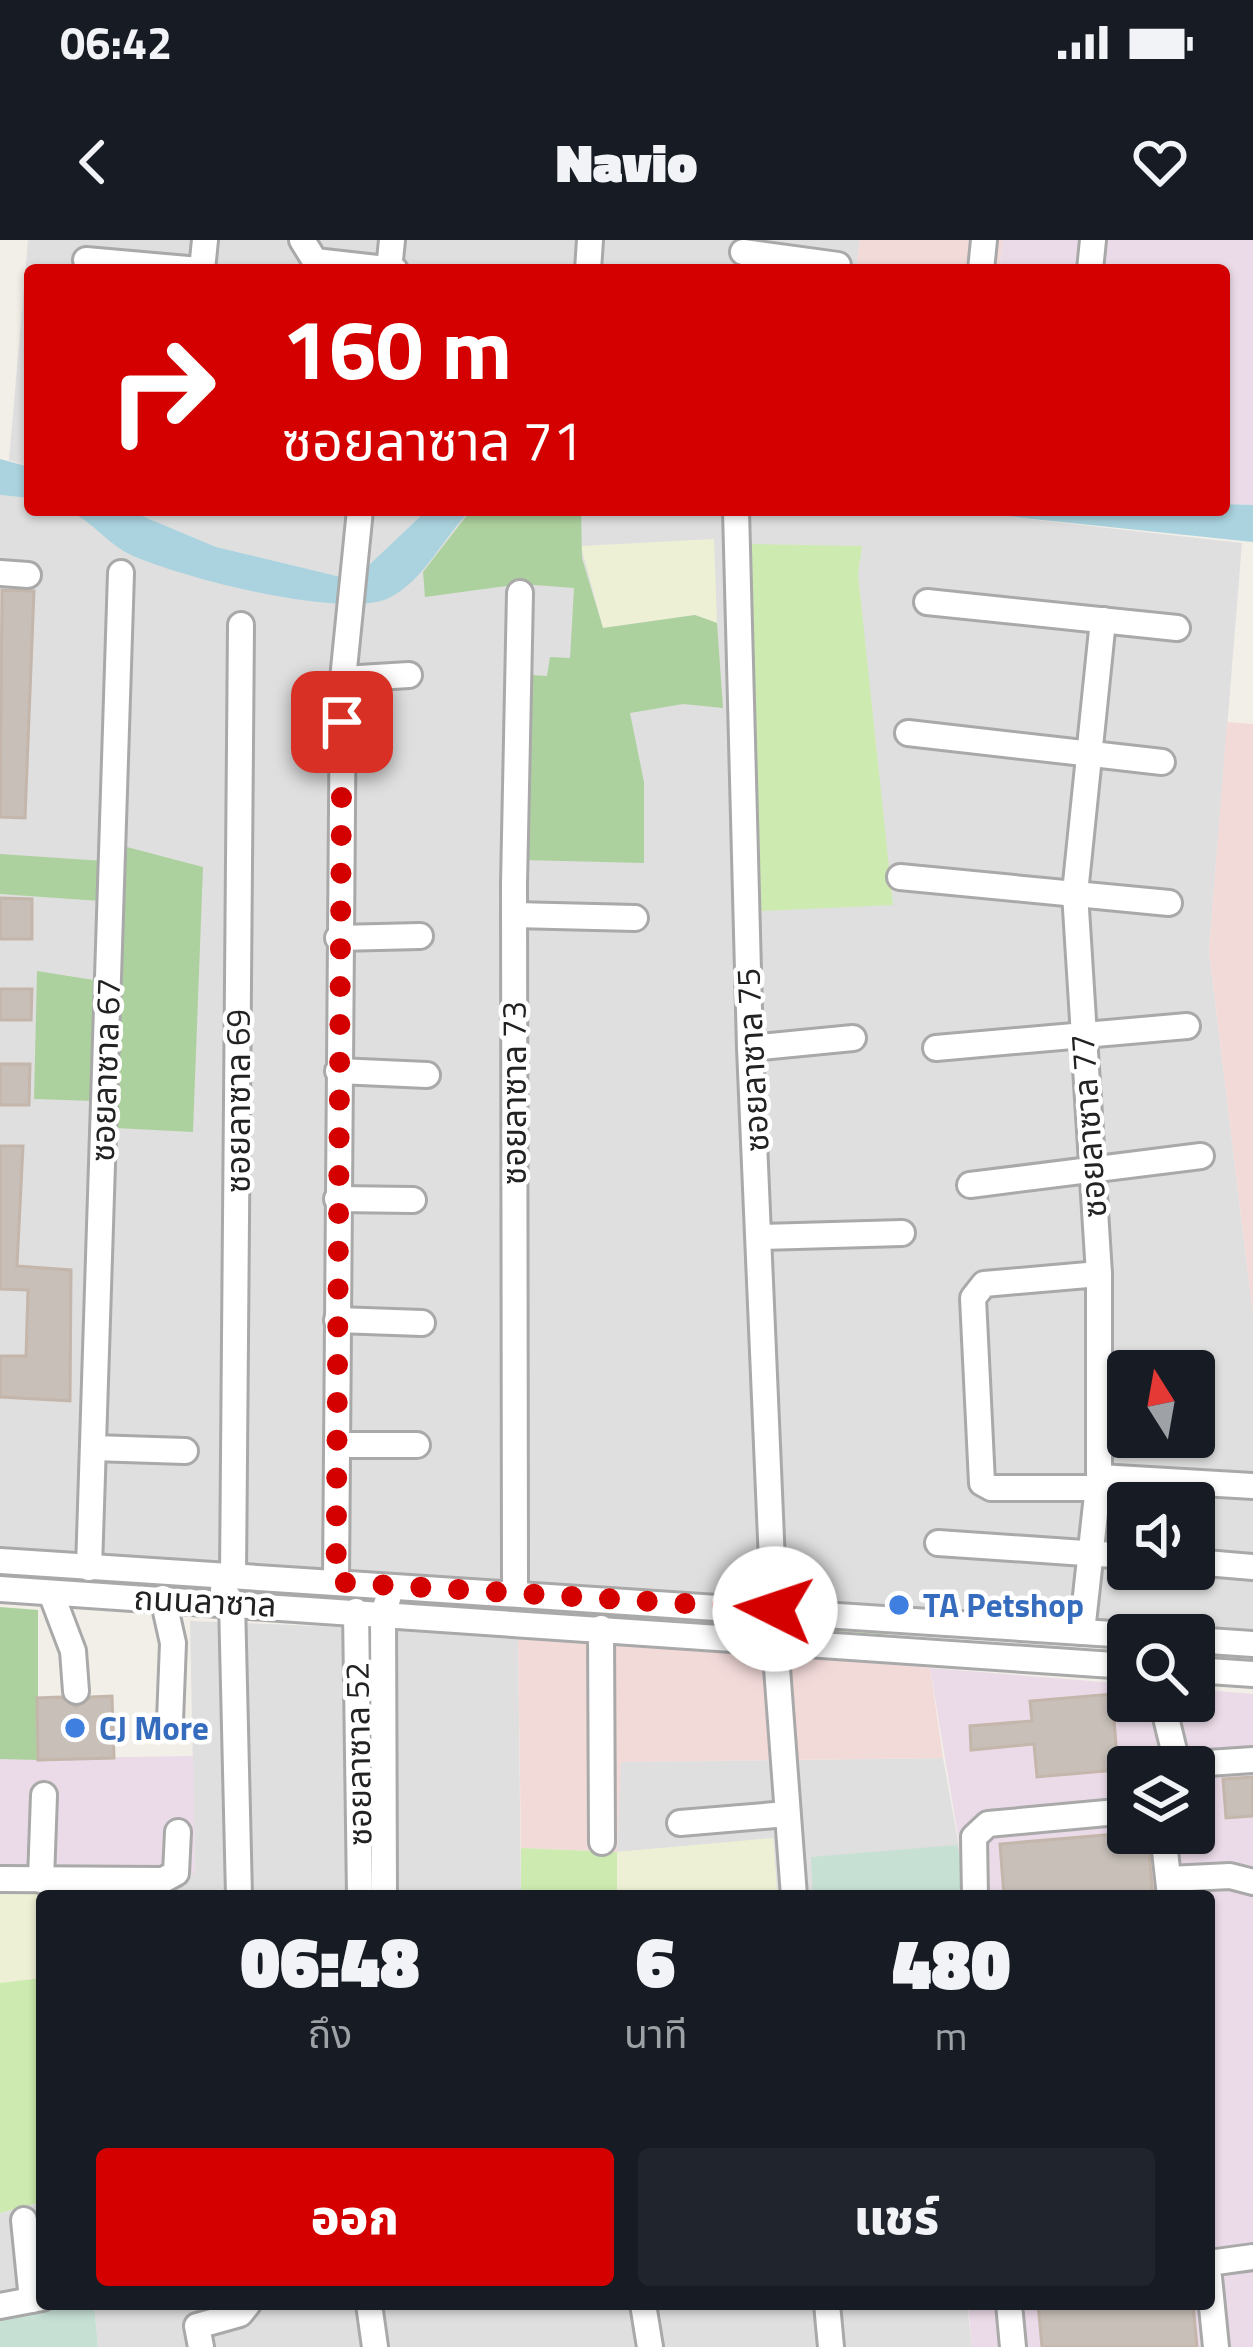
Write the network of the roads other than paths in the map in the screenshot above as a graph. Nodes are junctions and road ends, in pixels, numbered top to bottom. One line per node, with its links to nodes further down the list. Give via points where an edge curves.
1 (302, 240): 5 (street, via 315,261)
2 (743, 254): 6 (street)
3 (86, 256): 4 (street)
4 (152, 264)
5 (340, 264)
6 (829, 264)
7 (360, 516): 18 (street)
8 (736, 516): 32 (street, ซอยลาซาล 75)
9 (121, 572): 48 (street, ซอยลาซาล 67)
10 (0, 573): 11 (street)
11 (28, 575)
12 (520, 593): 25 (street, ซอยลาซาล 73)
13 (927, 602): 14 (street)
14 (1103, 620): 16 (street); 20 (street, ซอยลาซาล 77)
15 (241, 625): 63 (street, ซอยลาซาล 69)
16 (1177, 628)
17 (409, 675): 18 (street)
18 (343, 679): 28 (street)
19 (908, 733): 20 (street)
20 (1089, 754): 21 (street); 23 (street, ซอยลาซาล 77)
21 (1162, 762)
22 (900, 877): 23 (street)
23 (1075, 893): 24 (street); 30 (street, ซอยลาซาล 77)
24 (1168, 903)
25 (514, 915): 26 (street); 65 (street, ซอยลาซาล 73)
26 (635, 918)
27 (420, 936): 28 (street)
28 (338, 938): 34 (street)
29 (1187, 1026): 30 (street)
30 (1082, 1035): 33 (street); 37 (street, ซอยลาซาล 77)
31 (853, 1038): 32 (street)
32 (750, 1048): 42 (street, ซอยลาซาล 75)
33 (936, 1048)
34 (338, 1071): 35 (street); 39 (street)
35 (427, 1075)
36 (1202, 1156): 37 (street)
37 (1092, 1170): 38 (street); 43 (street, ซอยลาซาล 77)
38 (970, 1185)
39 (338, 1199): 40 (street); 44 (street)
40 (413, 1200)
41 (902, 1233): 42 (street)
42 (762, 1237): 67 (street, ซอยลาซาล 75)
43 (1099, 1274): 50 (street, ซอยลาซาล 77); 50 (street, via 984,1284 973,1298 982,1483)
44 (337, 1320): 45 (street); 46 (street)
45 (422, 1323)
46 (337, 1445): 47 (street); 60 (street)
47 (417, 1445)
48 (93, 1448): 49 (street); 58 (street, ซอยลาซาล 67)
49 (185, 1451)
50 (1098, 1483): 51 (street); 53 (street, ซอยลาซาล 77)
51 (1253, 1486)
52 (938, 1543): 53 (street)
53 (1092, 1553): 54 (street); 72 (street, ซอยลาซาล 77)
54 (1107, 1554)
55 (0, 1561): 58 (street, ถนนลาซาล)
56 (1215, 1564): 57 (street)
57 (1253, 1567)
58 (97, 1568): 63 (street, ถนนลาซาล)
59 (263, 1578): 60 (street, ถนนลาซาล); 63 (street, ถนนลาซาล); 68 (street, via 255,1589 352,1598)
60 (336, 1582): 61 (street, ถนนลาซาล)
61 (405, 1585): 65 (street, ถนนลาซาล); 68 (street); 70 (street, via 406,1602)
62 (0, 1589): 64 (street, ถนนลาซาล)
63 (233, 1589): 66 (street, ถนนลาซาล); 68 (street, ถนนลาซาล); 98 (street, ซอยลาซาล 69)
64 (51, 1592): 66 (street, ถนนลาซาล); 83 (street, via 73,1651)
65 (515, 1593): 67 (street, ถนนลาซาล)
66 (164, 1598): 84 (street, via 173,1643)
67 (775, 1609): 69 (street, ถนนลาซาล)
68 (369, 1612): 70 (street, ถนนลาซาล); 99 (street, ซอยลาซาล 52); 100 (street)
69 (892, 1618): 72 (street, ถนนลาซาล); 77 (street, via 912,1630)
70 (532, 1624): 71 (street, ถนนลาซาล)
71 (601, 1628): 74 (street, ถนนลาซาล); 92 (street)
72 (1082, 1632): 73 (street, ถนนลาซาล)
73 (1107, 1634)
74 (775, 1641): 78 (street, ถนนลาซาล); 89 (street)
75 (1215, 1641): 76 (street)
76 (1253, 1644)
77 (1107, 1658)
78 (1107, 1660)
79 (1215, 1660): 80 (street)
80 (1253, 1663)
81 (1215, 1672): 82 (street)
82 (1253, 1675)
83 (76, 1691)
84 (170, 1721)
85 (1253, 1760): 86 (street)
86 (1215, 1763)
87 (44, 1795): 95 (street)
88 (1107, 1813): 102 (street, via 988,1824 974,1838)
89 (788, 1814): 90 (street); 101 (street)
90 (680, 1823)
91 (178, 1832): 95 (street, via 170,1878)
92 (602, 1842)
93 (1165, 1854): 97 (street)
94 (0, 1879): 95 (street)
95 (41, 1880)
96 (1253, 1882): 97 (street, via 1230,1876)
97 (1169, 1887)
98 (239, 1890)
99 (360, 1890)
100 (384, 1890)
101 (794, 1890)
102 (975, 1890)
103 (24, 2220): 106 (street)
104 (1253, 2257): 105 (street)
105 (1215, 2262)
106 (36, 2293)
107 (36, 2299): 108 (street)
108 (0, 2306)
109 (243, 2310): 115 (street)
110 (370, 2310): 116 (street)
111 (644, 2310): 117 (street)
112 (828, 2310): 118 (street)
113 (1010, 2310): 119 (street)
114 (1212, 2310): 120 (street)
115 (197, 2326)
116 (375, 2347)
117 (650, 2347)
118 (831, 2347)
119 (1013, 2347)
120 (1216, 2347)

